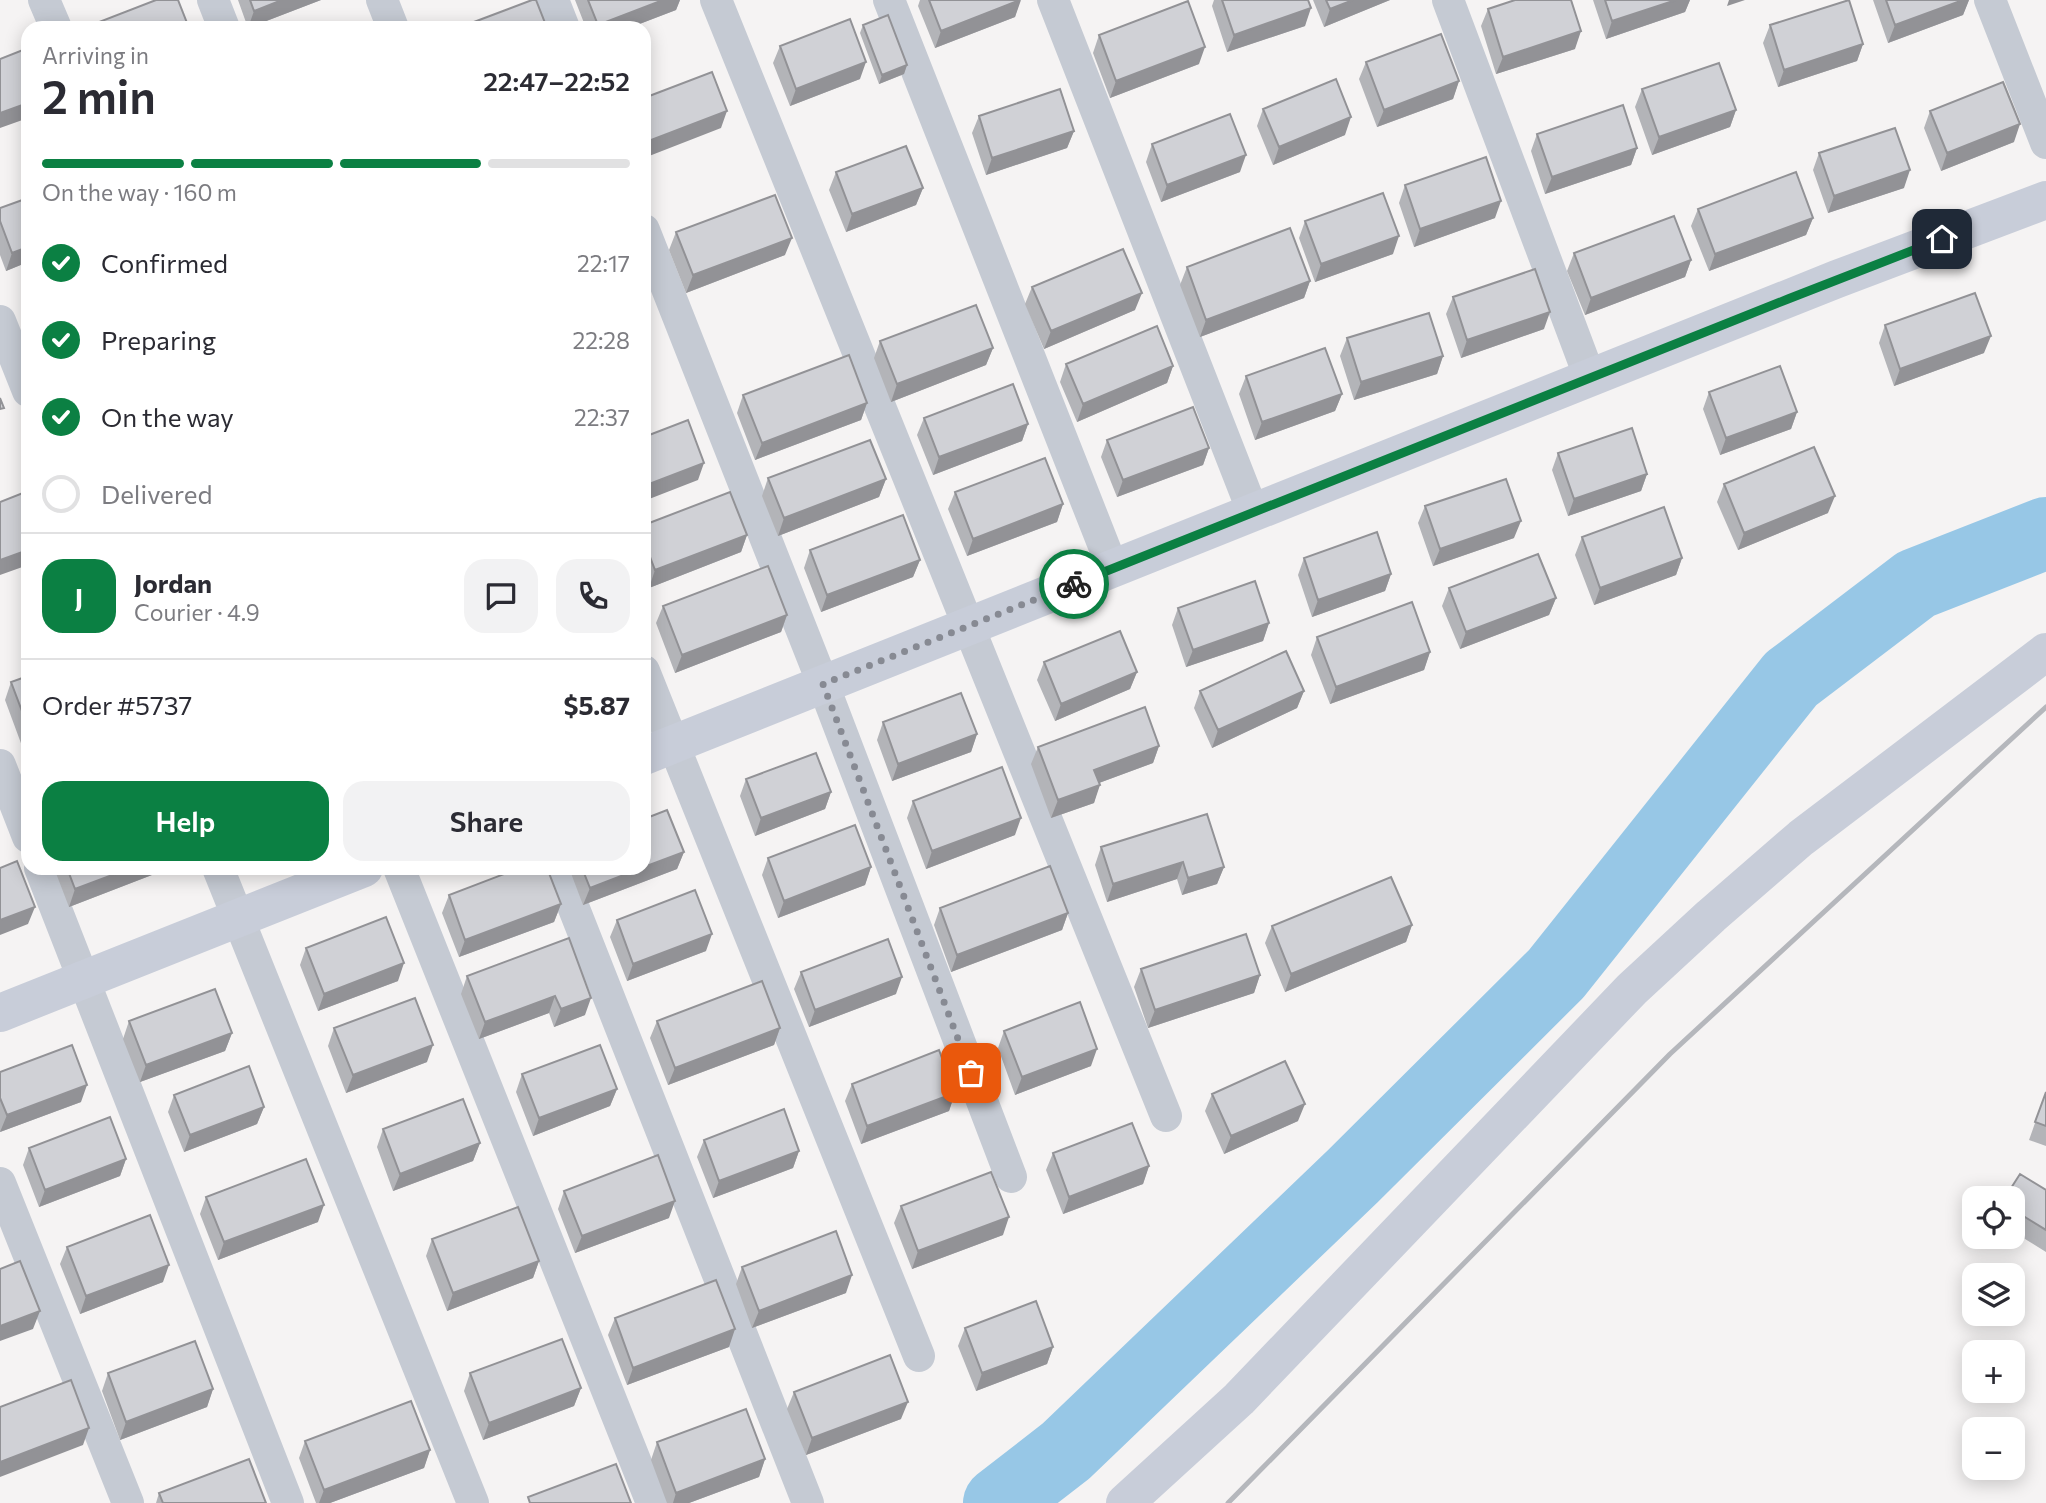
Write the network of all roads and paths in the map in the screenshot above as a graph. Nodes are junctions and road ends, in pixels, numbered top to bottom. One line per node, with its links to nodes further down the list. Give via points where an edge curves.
1 (44, 0): 10 (street)
2 (213, 0): 11 (street)
3 (382, 0): 12 (street)
4 (553, 0): 13 (street)
5 (716, 0): 22 (street)
6 (889, 0): 21 (street)
7 (1053, 0): 20 (street)
8 (1448, 0): 19 (street)
9 (1990, 0): 14 (street)
10 (53, 21)
11 (221, 21)
12 (390, 21)
13 (561, 21)
14 (2046, 143)
15 (2046, 200): 19 (street)
16 (651, 248): 24 (street)
17 (0, 321): 18 (street)
18 (21, 374)
19 (1590, 378): 20 (street)
20 (1254, 512): 21 (street)
21 (1113, 569): 22 (street)
22 (967, 627): 24 (street); 37 (street)
23 (2046, 652): 46 (street, via 1801,838 1711,916 1632,989 1238,1399)
24 (823, 684): 26 (street); 38 (street)
25 (651, 710): 26 (street)
26 (658, 750): 40 (street)
27 (0, 765): 28 (street)
28 (21, 818)
29 (43, 875): 35 (street)
30 (221, 875): 34 (street)
31 (346, 875): 34 (street)
32 (401, 875): 44 (street)
33 (561, 875): 45 (street)
34 (238, 918): 35 (street); 43 (street)
35 (84, 980): 36 (street); 42 (street)
36 (0, 1013)
37 (1166, 1116)
38 (1011, 1177)
39 (0, 1182): 41 (street)
40 (919, 1356)
41 (128, 1503)
42 (288, 1503)
43 (473, 1503)
44 (652, 1503)
45 (808, 1503)
46 (1125, 1503)

